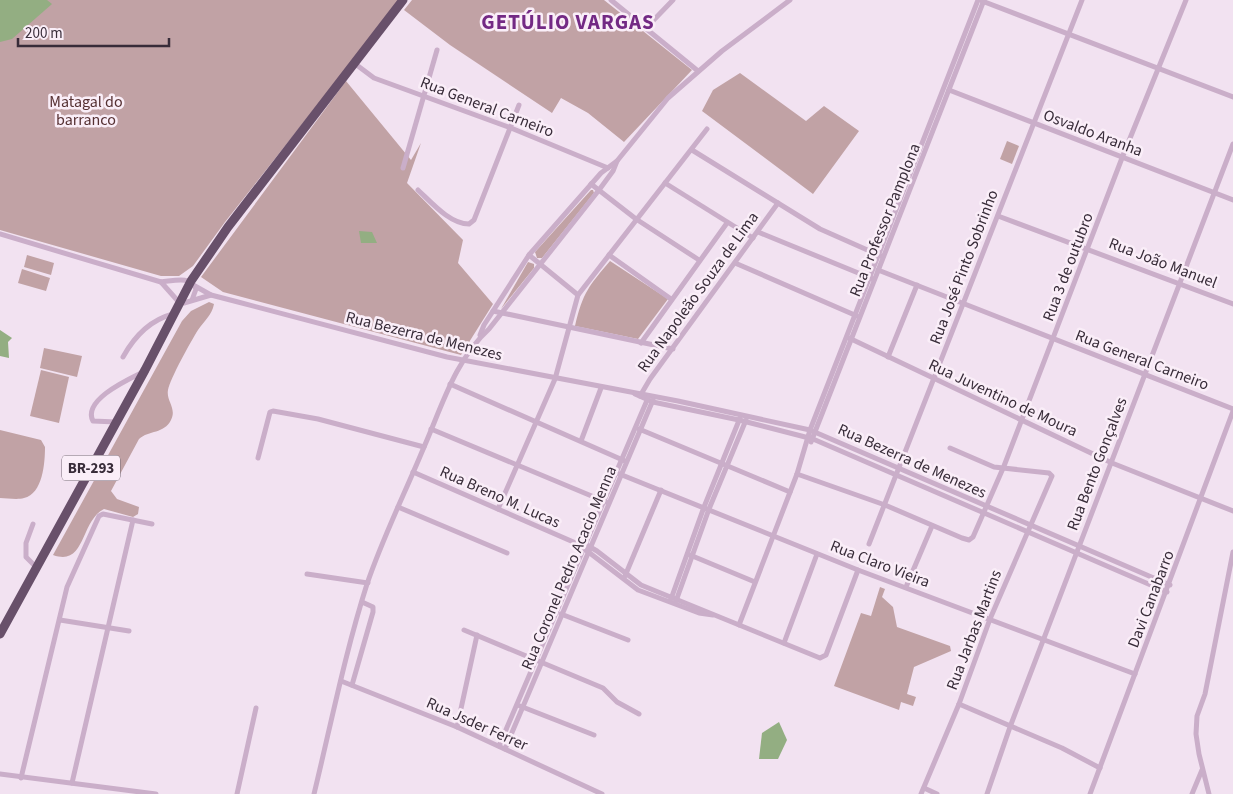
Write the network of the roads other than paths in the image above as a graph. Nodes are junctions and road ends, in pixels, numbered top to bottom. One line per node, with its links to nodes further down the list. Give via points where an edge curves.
1 (403, 0): 11 (highway, BR-293)
2 (611, 0): 8 (street)
3 (673, 0): 8 (street)
4 (790, 0): 13 (street)
5 (981, 0): 9 (street); 14 (street, Rua Professor Pamplona)
6 (1082, 0): 9 (street, Rua José Pinto Sobrinho)
7 (1186, 0): 12 (street, Rua 3 de outubro)
8 (646, 28): 13 (street)
9 (1069, 35): 12 (street); 18 (street, Rua José Pinto Sobrinho)
10 (436, 50): 15 (street)
11 (354, 63): 15 (street, Rua General Carneiro, via 374,78); 52 (highway, BR-293, via 228,227)
12 (1158, 69): 16 (street); 23 (street, Rua 3 de outubro)
13 (698, 72): 24 (street, via 668,98)
14 (947, 89): 18 (street, Osvaldo Aranha); 44 (street, Rua Professor Pamplona)
15 (423, 96): 19 (street, Rua General Carneiro); 25 (street)
16 (1233, 97)
17 (520, 105): 19 (street)
18 (1034, 123): 23 (street, Osvaldo Aranha); 35 (street, Rua José Pinto Sobrinho)
19 (511, 128): 26 (street, Rua General Carneiro); 30 (street, via 480,209 469,224 460,223)
20 (707, 129): 22 (street)
21 (1233, 144): 32 (street, Rua Bento Gonçalves)
22 (692, 150): 28 (street); 34 (street)
23 (1122, 158): 32 (street, Osvaldo Aranha); 41 (street, Rua 3 de outubro)
24 (617, 161): 26 (street); 27 (street)
25 (403, 168)
26 (607, 168): 27 (street, Rua General Carneiro); 29 (street)
27 (613, 171): 31 (street)
28 (665, 183): 36 (street); 37 (street)
29 (591, 184): 31 (street); 42 (street)
30 (418, 190)
31 (599, 190): 36 (street); 47 (street)
32 (1214, 192): 33 (street, Osvaldo Aranha); 53 (street, Rua Bento Gonçalves)
33 (1233, 200)
34 (778, 203): 38 (street, Rua Napoleão Souza de Lima); 44 (street, via 820,229)
35 (998, 216): 41 (street, Rua João Manuel); 60 (street, Rua José Pinto Sobrinho)
36 (636, 219): 43 (street); 45 (street)
37 (727, 223): 40 (street); 45 (street)
38 (758, 232): 40 (street, Rua Napoleão Souza de Lima); 49 (street)
39 (0, 234): 51 (street)
40 (753, 238): 46 (street, Rua Napoleão Souza de Lima)
41 (1089, 248): 53 (street, Rua João Manuel); 69 (street, Rua 3 de outubro)
42 (529, 255): 47 (street); 62 (street)
43 (609, 256): 55 (street); 58 (street)
44 (881, 256): 48 (street, Rua Professor Pamplona)
45 (699, 260): 58 (street)
46 (735, 263): 65 (street); 71 (street, Rua Napoleão Souza de Lima)
47 (540, 264): 55 (street); 64 (street)
48 (876, 269): 49 (street, Rua Professor Pamplona); 54 (street, Rua General Carneiro)
49 (872, 279): 65 (street, Rua Professor Pamplona)
50 (179, 281): 51 (street); 52 (street); 57 (street, via 174,287)
51 (161, 282): 57 (street)
52 (193, 283): 56 (street, Rua Bezerra de Menezes); 57 (highway, BR-293); 59 (street, via 196,294)
53 (1179, 283): 61 (street, Rua João Manuel); 76 (street, Rua Bento Gonçalves)
54 (917, 285): 60 (street, Rua General Carneiro); 73 (street)
55 (578, 294): 66 (street)
56 (211, 295): 59 (street, Rua Bezerra de Menezes); 74 (street, Rua Bezerra de Menezes)
57 (177, 298): 59 (street, Rua Bezerra de Menezes); 63 (highway, BR-293)
58 (671, 299): 70 (street)
59 (192, 300)
60 (964, 304): 69 (street, Rua General Carneiro); 78 (street, Rua José Pinto Sobrinho)
61 (1233, 304)
62 (493, 311): 64 (street); 67 (street)
63 (173, 314): 72 (street, via 137,335); 75 (highway, BR-293)
64 (501, 314): 66 (street); 67 (street)
65 (858, 316): 68 (street, Rua Professor Pamplona)
66 (570, 329): 70 (street); 77 (street)
67 (479, 338): 74 (street)
68 (849, 338): 73 (street, Rua Juventino de Moura); 91 (street, Rua Professor Pamplona)
69 (1054, 339): 76 (street, Rua General Carneiro); 87 (street, Rua 3 de outubro)
70 (641, 343): 71 (street)
71 (672, 348): 81 (street, Rua Napoleão Souza de Lima)
72 (123, 357)
73 (888, 357): 78 (street, Rua Juventino de Moura)
74 (463, 360): 77 (street, Rua Bezerra de Menezes); 79 (street)
75 (145, 370): 86 (highway, BR-293); 86 (street, via 96,403 93,421)
76 (1144, 374): 83 (street, Rua General Carneiro); 101 (street, Rua Bento Gonçalves)
77 (555, 379): 80 (street, Rua Bezerra de Menezes); 85 (street)
78 (933, 379): 87 (street, Rua Juventino de Moura); 106 (street, Rua José Pinto Sobrinho)
79 (450, 384): 85 (street); 89 (street)
80 (601, 388): 81 (street, Rua Bezerra de Menezes); 94 (street)
81 (640, 396): 82 (street, Rua Bezerra de Menezes)
82 (651, 398): 84 (street, Rua Bezerra de Menezes); 90 (street, Rua Coronel Pedro Acacio Menna)
83 (1233, 410): 111 (street, Davi Canabarro)
84 (743, 418): 88 (street, Rua Bezerra de Menezes); 92 (street, Rua Bezerra de Menezes); 102 (street)
85 (536, 421): 94 (street); 103 (street)
86 (116, 422): 132 (highway, BR-293)
87 (1021, 422): 101 (street, Rua Juventino de Moura); 104 (street, Rua 3 de outubro)
88 (788, 425): 91 (street, Rua Bezerra de Menezes); 92 (street)
89 (431, 429): 96 (street); 103 (street)
90 (639, 429): 100 (street, Rua Coronel Pedro Acacio Menna); 102 (street)
91 (813, 431): 93 (street, Rua Professor Pamplona); 95 (street, Rua Bezerra de Menezes)
92 (786, 432): 93 (street, Rua Bezerra de Menezes)
93 (810, 438): 98 (street, Rua Bezerra de Menezes); 108 (street, Rua Professor Pamplona)
94 (581, 441): 100 (street)
95 (838, 442): 98 (street); 106 (street, Rua Bezerra de Menezes)
96 (424, 447): 99 (street, via 318,419 270,412); 105 (street)
97 (950, 448): 104 (street, via 990,466)
98 (835, 449): 106 (street, Rua Bezerra de Menezes)
99 (258, 458)
100 (625, 461): 107 (street, Rua Coronel Pedro Acacio Menna)
101 (1112, 463): 111 (street, Rua Juventino de Moura); 127 (street, Rua Bento Gonçalves)
102 (724, 464): 110 (street); 115 (street)
103 (517, 465): 112 (street); 116 (street)
104 (1004, 466): 117 (street, Rua 3 de outubro); 123 (street, Rua Jarbas Martins, via 1049,472 1052,476)
105 (413, 472): 114 (street); 116 (street, Rua Breno M. Lucas)
106 (898, 472): 113 (street, Rua José Pinto Sobrinho); 117 (street, Rua Bezerra de Menezes)
107 (619, 474): 109 (street, Rua Claro Vieira); 112 (street, Rua Coronel Pedro Acacio Menna)
108 (797, 474): 110 (street, Rua Professor Pamplona); 113 (street)
109 (662, 490): 115 (street, Rua Claro Vieira); 135 (street)
110 (790, 492): 124 (street, Rua Professor Pamplona)
111 (1200, 499): 118 (street, Rua Juventino de Moura); 138 (street, Davi Canabarro)
112 (606, 502): 126 (street, Rua Coronel Pedro Acacio Menna)
113 (885, 505): 122 (street); 125 (street, Rua José Pinto Sobrinho)
114 (398, 507): 129 (street); 137 (street)
115 (706, 508): 124 (street, Rua Claro Vieira); 131 (street)
116 (498, 509): 126 (street, Rua Breno M. Lucas)
117 (986, 511): 122 (street, Rua 3 de outubro, via 973,537 968,540); 123 (street, Rua Bezerra de Menezes)
118 (1233, 511)
119 (133, 520): 121 (street); 144 (street, via 99,516 70,576); 147 (street)
120 (33, 524): 132 (street, via 26,543 26,557)
121 (152, 524)
122 (932, 526): 139 (street)
123 (1029, 529): 127 (street, Rua Bezerra de Menezes); 145 (street, Rua Jarbas Martins)
124 (774, 535): 130 (street, Rua Claro Vieira); 136 (street, Rua Professor Pamplona)
125 (869, 544)
126 (586, 548): 135 (street); 143 (street, Rua Coronel Pedro Acacio Menna)
127 (1078, 550): 138 (street, Rua Bezerra de Menezes); 140 (street, Rua Bezerra de Menezes); 155 (street, Rua Bento Gonçalves)
128 (1233, 552): 172 (street, via 1205,694 1197,716 1196,734)
129 (507, 553)
130 (817, 554): 133 (street, Rua Claro Vieira); 156 (street)
131 (690, 555): 136 (street); 141 (street)
132 (36, 567): 151 (highway, BR-293)
133 (858, 570): 139 (street, Rua Claro Vieira); 156 (street, via 826,655 820,658)
134 (307, 574): 137 (street)
135 (625, 576): 141 (street)
136 (755, 582): 146 (street, Rua Professor Pamplona)
137 (368, 584): 142 (street)
138 (1170, 586): 140 (street, Davi Canabarro)
139 (906, 587): 145 (street, Rua Claro Vieira)
140 (1167, 592): 160 (street, Davi Canabarro)
141 (673, 600): 146 (street)
142 (362, 602): 150 (street); 152 (street, via 373,609)
143 (559, 613): 154 (street); 159 (street, Rua Coronel Pedro Acacio Menna)
144 (60, 620): 147 (street); 174 (street)
145 (990, 620): 155 (street, Rua Claro Vieira); 163 (street, Rua Jarbas Martins)
146 (739, 625): 156 (street)
147 (109, 627): 149 (street); 175 (street)
148 (464, 630): 153 (street)
149 (129, 631)
150 (354, 632): 152 (street); 157 (street)
151 (0, 634)
152 (366, 636): 158 (street)
153 (477, 636): 159 (street); 167 (street)
154 (628, 640)
155 (1044, 641): 160 (street, Rua Claro Vieira); 168 (street, Rua Bento Gonçalves)
156 (784, 643)
157 (349, 649): 158 (street); 161 (street)
158 (362, 652): 162 (street)
159 (539, 660): 164 (street, Rua Coronel Pedro Acacio Menna); 166 (street, via 603,688 617,702)
160 (1135, 674): 171 (street, Davi Canabarro)
161 (341, 681): 162 (street, Rua Jsder Ferrer); 180 (street)
162 (352, 686): 167 (street, Rua Jsder Ferrer)
163 (959, 704): 168 (street); 176 (street, Rua Jarbas Martins)
164 (520, 706): 169 (street); 170 (street, Rua Coronel Pedro Acacio Menna)
165 (256, 708): 179 (street)
166 (639, 714)
167 (457, 727): 170 (street, Rua Jsder Ferrer)
168 (1010, 727): 171 (street); 184 (street, Rua Bento Gonçalves)
169 (594, 735)
170 (502, 747): 181 (street, Rua Jsder Ferrer)
171 (1100, 768): 185 (street, Davi Canabarro)
172 (1202, 770): 186 (street); 187 (street)
173 (0, 774): 174 (street)
174 (21, 778): 175 (street)
175 (72, 783): 177 (street)
176 (924, 788): 182 (street, Rua Jarbas Martins); 183 (street)
177 (147, 793): 178 (street)
178 (156, 794)
179 (236, 794)
180 (314, 794)
181 (602, 794)
182 (921, 794)
183 (937, 794)
184 (987, 794)
185 (1090, 794)
186 (1192, 794)
187 (1209, 794)

